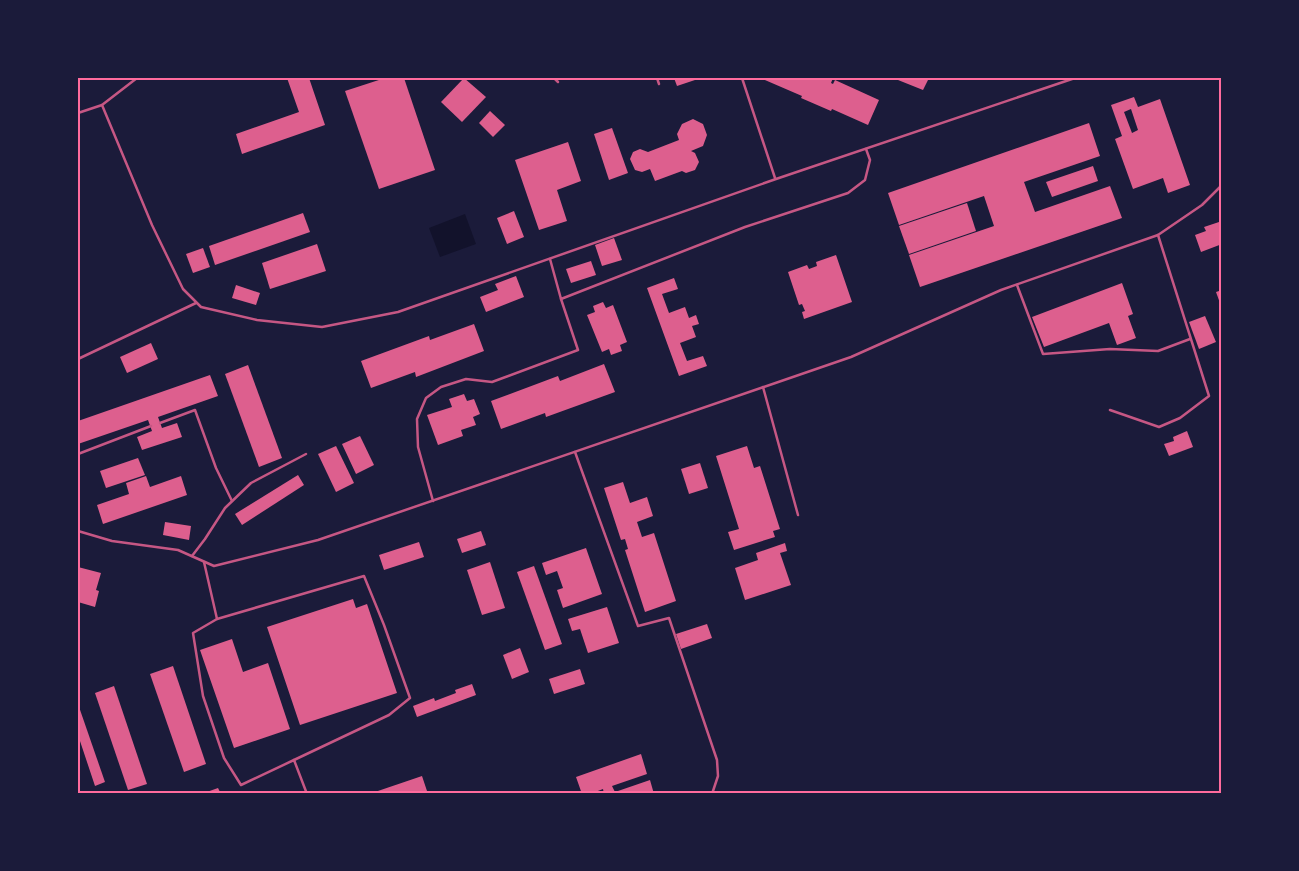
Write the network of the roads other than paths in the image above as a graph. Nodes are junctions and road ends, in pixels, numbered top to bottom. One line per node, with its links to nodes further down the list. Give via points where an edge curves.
1 (137, 78): 8 (lane)
2 (554, 78): 6 (lane)
3 (657, 78): 7 (lane)
4 (742, 78): 12 (lane)
5 (1075, 78): 10 (lane)
6 (558, 82)
7 (659, 84)
8 (102, 105): 9 (lane); 17 (lane, via 152,225 183,289)
9 (78, 114)
10 (866, 149): 12 (lane); 16 (lane, via 870,160 865,180 848,193 745,227)
11 (1222, 176): 13 (lane, via 1220,187 1202,205)
12 (776, 179): 14 (lane)
13 (1158, 235): 15 (lane); 18 (lane)
14 (550, 259): 16 (lane); 17 (lane, via 398,312 322,327 257,320 201,307)
15 (1017, 285): 18 (lane, via 1043,354 1110,349 1158,351); 20 (lane, via 851,357)
16 (561, 299): 28 (lane, via 578,350 492,382 466,379 440,387 426,398 417,420 418,447)
17 (196, 303): 19 (lane)
18 (1190, 338): 21 (lane, via 1209,396 1180,418 1159,427)
19 (78, 359)
20 (763, 387): 24 (lane); 29 (lane)
21 (1110, 410)
22 (160, 422): 27 (lane, via 195,410)
23 (151, 426): 25 (lane)
24 (575, 452): 28 (lane); 36 (lane, via 638,626 669,618 717,760 718,776)
25 (78, 454)
26 (306, 454): 27 (lane, via 252,483)
27 (232, 501): 31 (lane)
28 (433, 501): 32 (lane, via 318,540 214,566)
29 (798, 515)
30 (78, 531): 31 (lane, via 112,541 178,550)
31 (192, 556): 32 (lane)
32 (204, 562): 33 (lane)
33 (217, 619): 34 (lane, via 193,633 203,696 224,758 241,785); 34 (lane, via 364,576 410,698 389,715)
34 (294, 760): 35 (lane)
35 (307, 794)
36 (712, 794)

